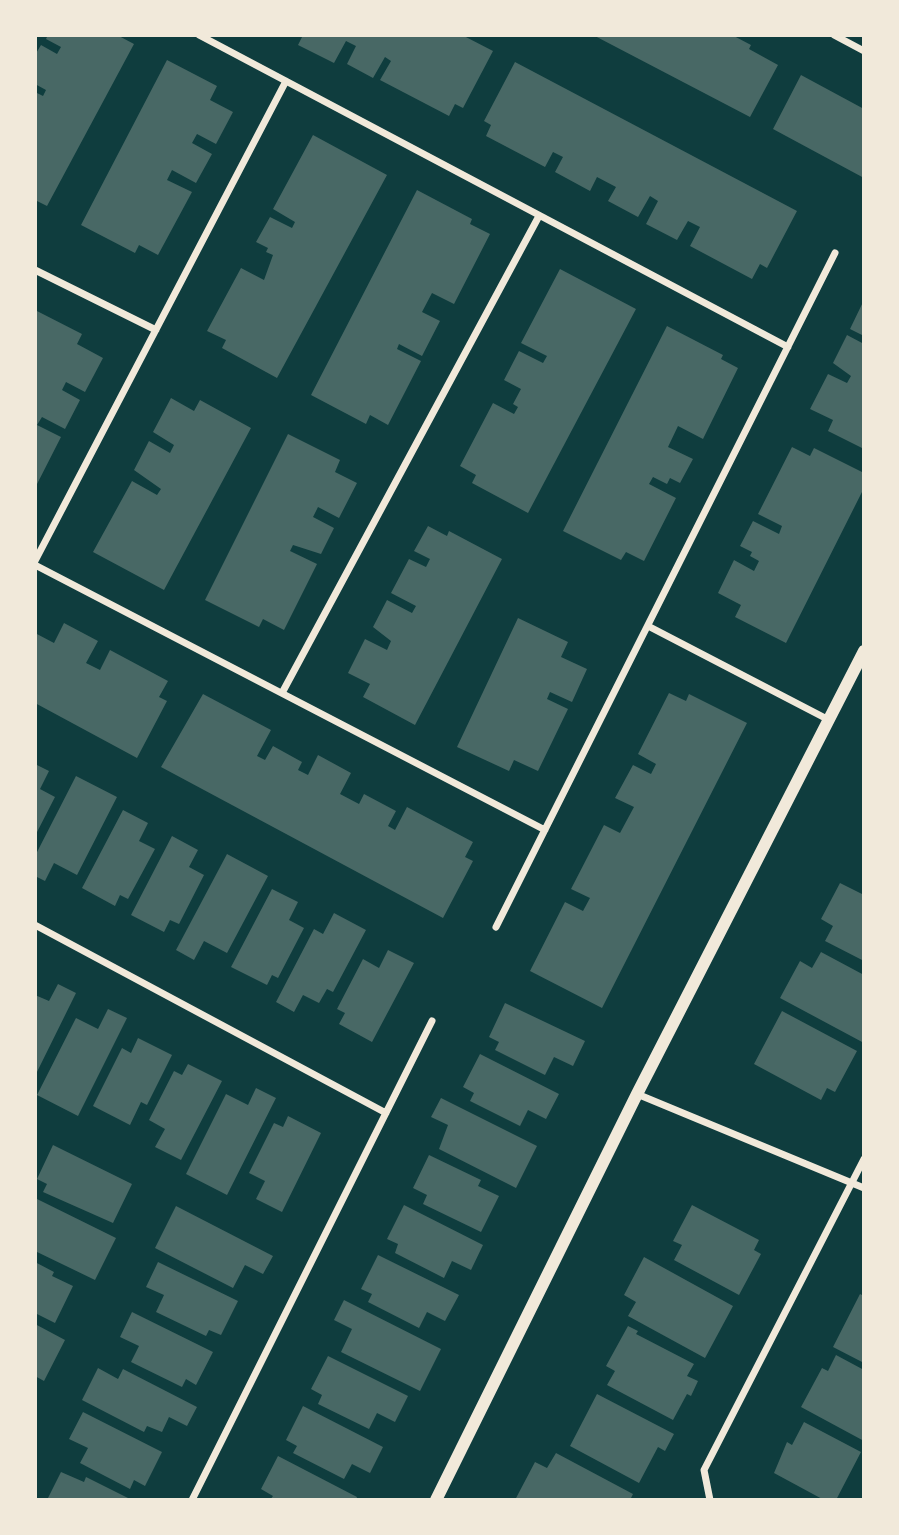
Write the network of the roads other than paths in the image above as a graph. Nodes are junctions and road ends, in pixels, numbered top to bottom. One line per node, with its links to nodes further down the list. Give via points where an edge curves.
1 (199, 35): 4 (street)
2 (834, 35): 3 (street)
3 (864, 51)
4 (286, 81): 5 (street); 8 (street)
5 (540, 216): 9 (street); 13 (street)
6 (835, 253): 9 (street)
7 (35, 270): 8 (street)
8 (156, 330): 10 (street)
9 (788, 347): 11 (street)
10 (35, 563): 13 (street)
11 (648, 626): 14 (street); 15 (street)
12 (864, 650): 14 (street)
13 (282, 693): 15 (street)
14 (829, 720): 19 (street)
15 (545, 830): 17 (street)
16 (35, 925): 20 (street)
17 (496, 927)
18 (432, 1021): 20 (street)
19 (637, 1094): 22 (street); 25 (street)
20 (386, 1112): 24 (street)
21 (864, 1159): 22 (street)
22 (850, 1184): 23 (street); 26 (street, via 704,1470)
23 (864, 1188)
24 (192, 1500)
25 (436, 1500)
26 (710, 1500)

